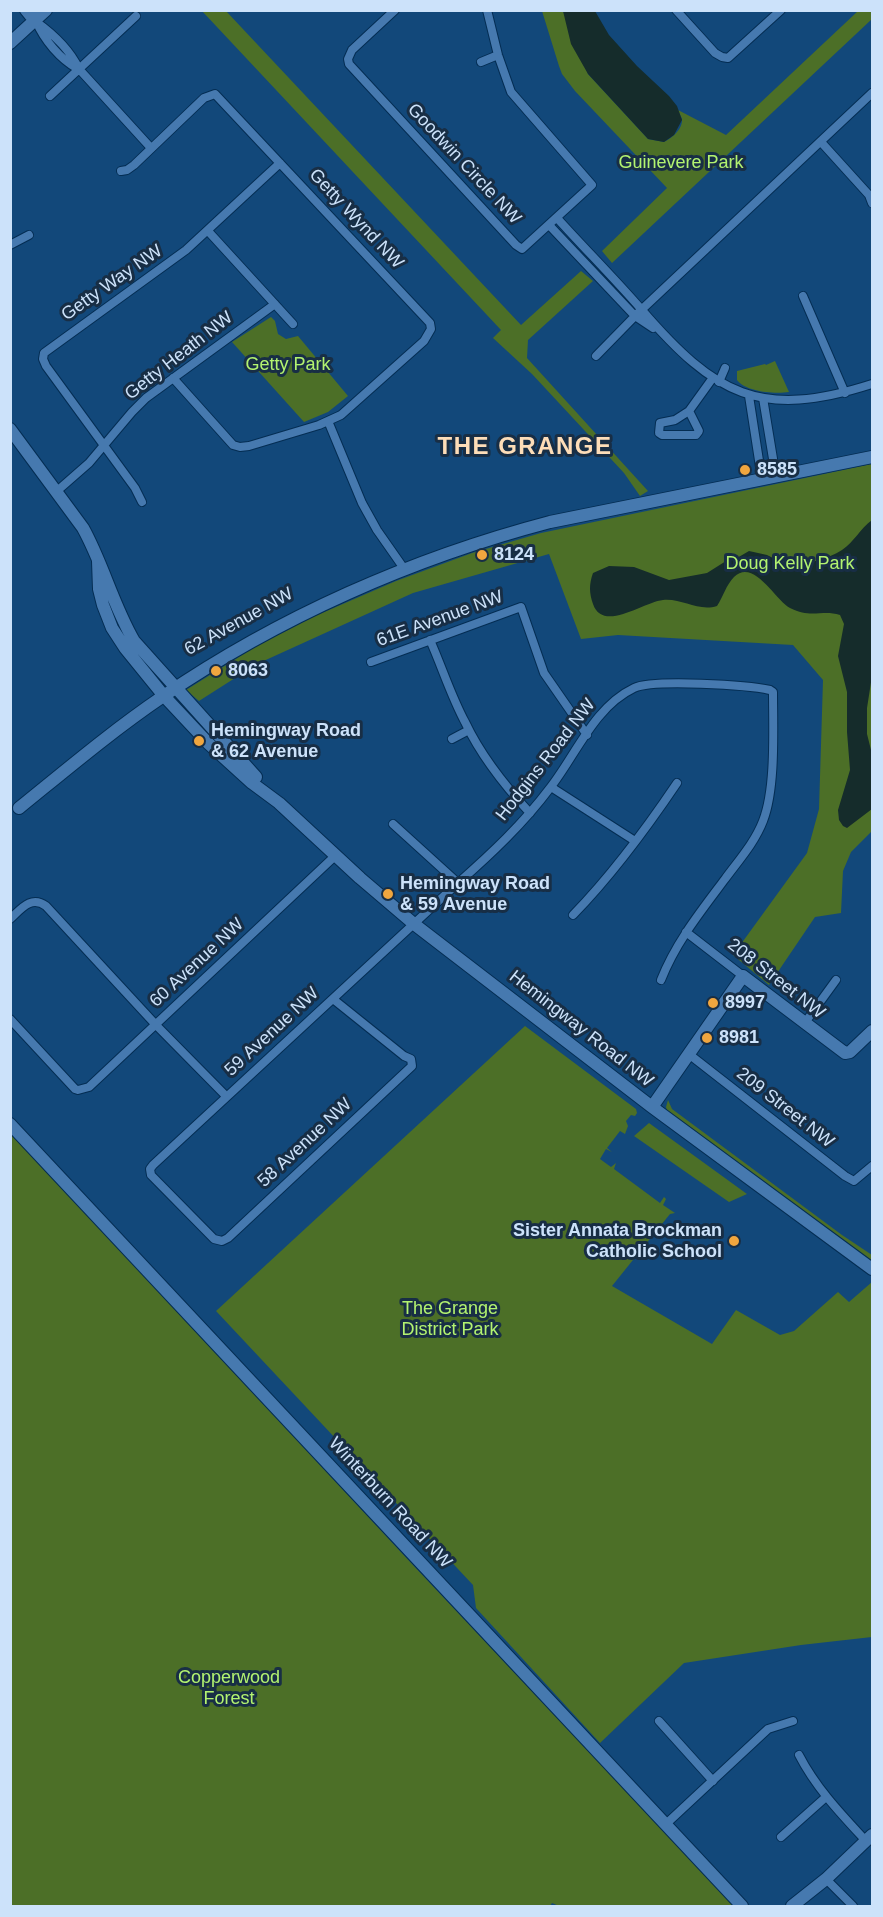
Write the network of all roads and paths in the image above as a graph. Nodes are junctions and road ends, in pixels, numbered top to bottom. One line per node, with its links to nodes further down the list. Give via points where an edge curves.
1 (26, 10): 8 (main road)
2 (46, 10): 8 (main road)
3 (395, 10): 21 (street, Goodwin Circle NW, via 352,50 348,59 351,67 516,245 522,249)
4 (487, 10): 10 (street, Goodwin Circle NW)
5 (676, 10): 6 (street, via 715,52 728,58)
6 (781, 10)
7 (136, 16): 12 (street)
8 (35, 21): 9 (main road); 12 (street, via 48,30)
9 (10, 43)
10 (498, 55): 11 (street); 20 (street, Goodwin Circle NW, via 511,92 592,185)
11 (481, 62)
12 (79, 69): 14 (street); 16 (street)
13 (873, 93): 15 (street)
14 (50, 96)
15 (821, 142): 19 (street); 27 (street)
16 (152, 148): 17 (street, Getty Wynd NW, via 204,98 215,94); 18 (street, Getty Wynd NW)
17 (280, 163): 22 (street, Getty Way NW); 38 (street, Getty Wynd NW, via 430,323 431,329 423,341 355,404)
18 (121, 171)
19 (873, 203)
20 (557, 218): 21 (street, Goodwin Circle NW); 27 (street)
21 (549, 225): 27 (street)
22 (208, 231): 26 (street); 40 (street, Getty Way NW, via 44,353 46,366)
23 (29, 235): 24 (street)
24 (10, 245)
25 (803, 296): 34 (street)
26 (275, 304): 28 (street); 31 (street, Getty Heath NW)
27 (638, 313): 29 (street); 32 (street)
28 (293, 324)
29 (596, 356)
30 (725, 368): 32 (street)
31 (173, 378): 38 (street, via 233,445 240,447); 40 (street, Getty Heath NW, via 138,405)
32 (716, 380): 35 (street); 37 (street)
33 (873, 384): 34 (street)
34 (845, 393): 36 (street, via 787,401)
35 (749, 396): 36 (street); 45 (street)
36 (763, 398): 44 (street)
37 (689, 411): 37 (street, via 660,423 658,433 696,435 699,431)
38 (328, 421): 49 (street, via 362,503)
39 (10, 429): 46 (main road, Hemingway Road NW)
40 (104, 447): 46 (street, Getty Heath NW); 47 (street)
41 (873, 448): 43 (main road, 62 Avenue NW)
42 (873, 457): 43 (main road, 62 Avenue NW)
43 (805, 470): 44 (main road, 62 Avenue NW)
44 (776, 477): 45 (main road, 62 Avenue NW)
45 (762, 480): 49 (main road, 62 Avenue NW, via 467,539)
46 (57, 491): 48 (main road, Hemingway Road NW, via 83,528)
47 (142, 501)
48 (98, 561): 52 (main road, Hemingway Road NW, via 122,622); 53 (main road, Hemingway Road NW, via 99,589 107,618 124,648)
49 (402, 566): 52 (main road, 62 Avenue NW)
50 (430, 640): 51 (street, 61E Avenue NW); 54 (street); 55 (street, 61E Avenue NW, via 521,607 544,673)
51 (371, 662)
52 (172, 685): 53 (main road, 62 Avenue NW); 59 (main road, Hemingway Road NW)
53 (161, 693): 59 (main road, Hemingway Road NW, via 208,742); 60 (main road, 62 Avenue NW)
54 (469, 730): 56 (street); 61 (street, via 495,772)
55 (587, 735): 58 (street, Hodgins Road NW); 69 (street, Hodgins Road NW, via 614,700 646,684 766,689 773,693 773,741 763,823)
56 (452, 739)
57 (677, 783): 63 (street)
58 (551, 787): 61 (street, Hodgins Road NW); 63 (street)
59 (279, 803): 64 (main road, Hemingway Road NW)
60 (15, 812)
61 (530, 813): 65 (street, Hodgins Road NW)
62 (393, 824): 65 (street)
63 (635, 841): 66 (street)
64 (335, 856): 68 (main road, Hemingway Road NW); 76 (street, 60 Avenue NW)
65 (458, 883): 68 (street, Hodgins Road NW)
66 (573, 915)
67 (10, 919): 76 (street, via 31,901 39,901)
68 (414, 924): 73 (street, 59 Avenue NW); 80 (main road, Hemingway Road NW)
69 (686, 932): 70 (street, 208 Street NW); 71 (street, Hodgins Road NW)
70 (743, 976): 75 (main road, 208 Street NW); 78 (main road)
71 (661, 980)
72 (836, 980): 75 (street)
73 (333, 999): 79 (street, 59 Avenue NW); 82 (street, 58 Avenue NW, via 411,1059 412,1066 228,1238 214,1239 151,1175)
74 (10, 1019): 76 (street, 60 Avenue NW, via 78,1090 89,1087)
75 (804, 1024): 77 (main road, 208 Street NW, via 845,1053)
76 (156, 1025): 79 (street)
77 (873, 1031)
78 (690, 1055): 80 (main road); 83 (street, 209 Street NW, via 845,1176 854,1181)
79 (226, 1096): 82 (street, 59 Avenue NW)
80 (652, 1107): 84 (main road, Hemingway Road NW)
81 (10, 1124): 90 (main road, Winterburn Road NW)
82 (153, 1165)
83 (873, 1166)
84 (873, 1269)
85 (659, 1721): 88 (street)
86 (793, 1721): 88 (street, via 768,1729)
87 (799, 1755): 89 (street)
88 (714, 1781): 90 (street)
89 (825, 1797): 91 (street); 92 (street)
90 (666, 1824): 94 (main road, Winterburn Road NW)
91 (781, 1837)
92 (869, 1838): 93 (main road)
93 (826, 1879): 95 (main road); 96 (street)
94 (742, 1906)
95 (792, 1906)
96 (853, 1906)

